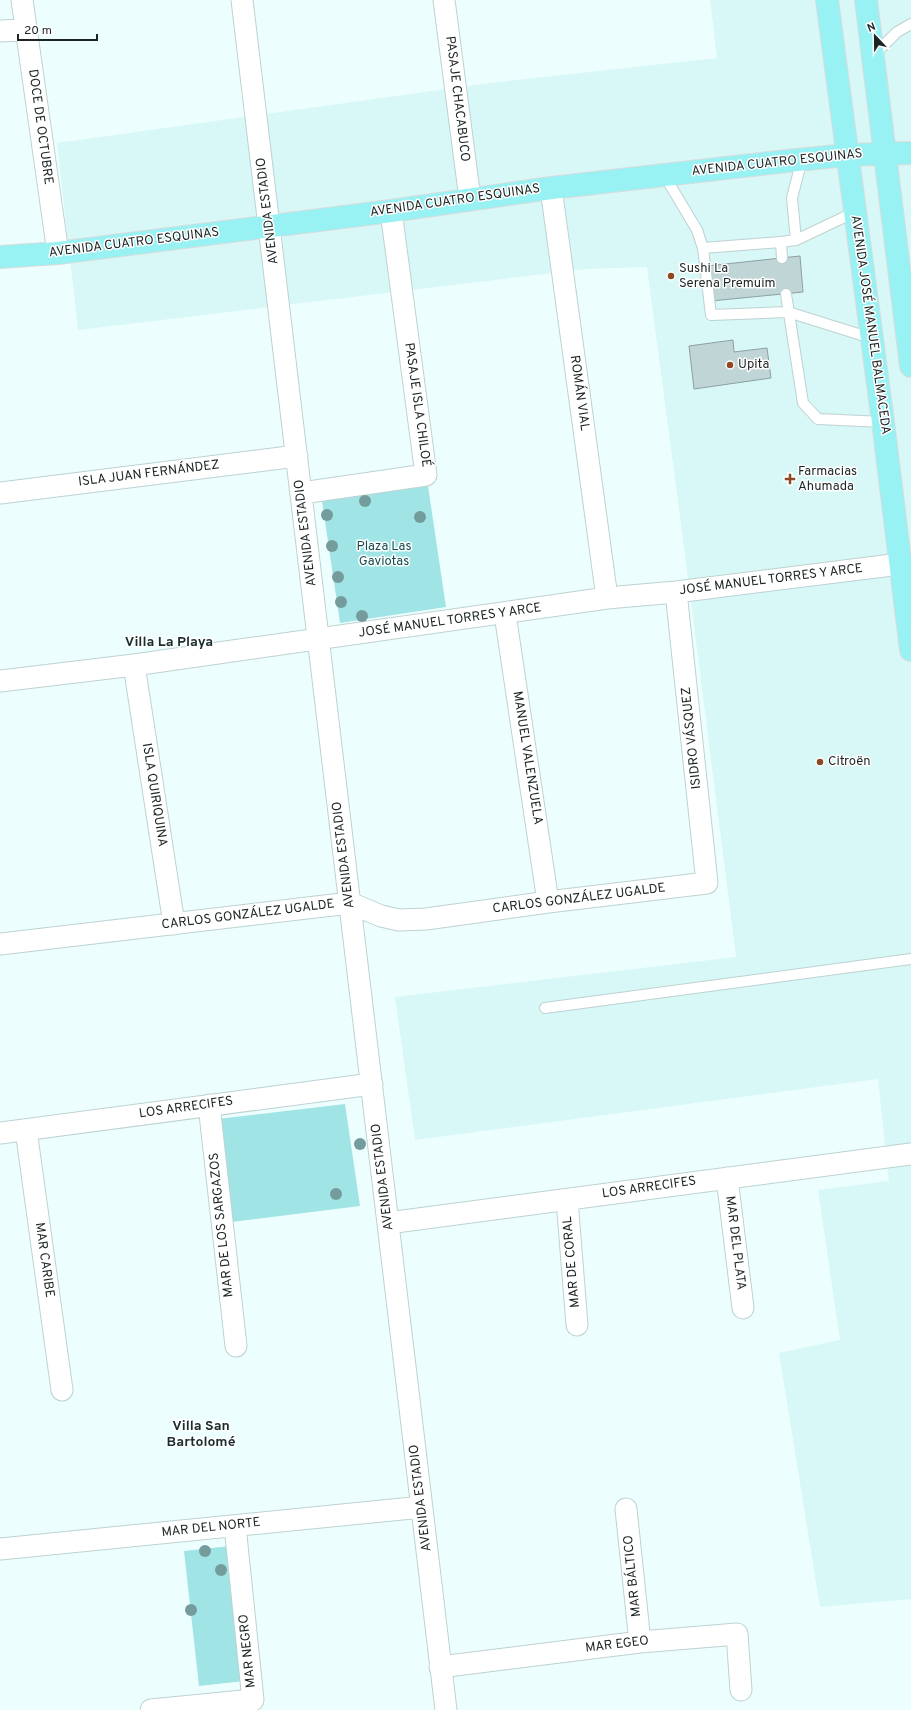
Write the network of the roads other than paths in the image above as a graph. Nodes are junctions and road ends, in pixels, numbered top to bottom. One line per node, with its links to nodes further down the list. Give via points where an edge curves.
1 (22, 0): 7 (street, DOCE DE OCTUBRE)
2 (242, 0): 19 (street, AVENIDA ESTADIO)
3 (444, 0): 16 (street, PASAJE CHACABUCO)
4 (826, 0): 12 (main road, AVENIDA JOSÉ MANUEL BALMACEDA)
5 (866, 0): 9 (main road)
6 (911, 24): 9 (lane, via 897,32)
7 (26, 30): 8 (street); 23 (street, DOCE DE OCTUBRE)
8 (0, 31)
9 (873, 56): 10 (main road)
10 (886, 153): 11 (main road, AVENIDA CUATRO ESQUINAS); 12 (main road, AVENIDA CUATRO ESQUINAS); 29 (main road)
11 (911, 153)
12 (847, 155): 13 (main road, AVENIDA CUATRO ESQUINAS); 18 (main road, AVENIDA JOSÉ MANUEL BALMACEDA)
13 (802, 159): 14 (main road, AVENIDA CUATRO ESQUINAS); 20 (lane, via 792,198)
14 (664, 175): 15 (main road, AVENIDA CUATRO ESQUINAS); 22 (lane, via 697,230)
15 (551, 188): 16 (main road, AVENIDA CUATRO ESQUINAS); 36 (street, ROMÁN VIAL)
16 (470, 199): 17 (main road, AVENIDA CUATRO ESQUINAS)
17 (390, 211): 19 (main road, AVENIDA CUATRO ESQUINAS); 33 (street, PASAJE ISLA CHILOÉ, via 426,474)
18 (855, 212): 20 (lane); 28 (main road, AVENIDA JOSÉ MANUEL BALMACEDA)
19 (270, 226): 23 (main road, AVENIDA CUATRO ESQUINAS); 31 (street, AVENIDA ESTADIO)
20 (796, 240): 21 (lane)
21 (781, 242): 22 (lane); 25 (lane)
22 (703, 248): 27 (lane, via 711,315)
23 (58, 253): 24 (main road, AVENIDA CUATRO ESQUINAS)
24 (0, 257)
25 (782, 258)
26 (786, 294): 27 (lane)
27 (788, 312): 28 (lane); 30 (lane, via 803,403 818,419)
28 (871, 338): 30 (main road, AVENIDA JOSÉ MANUEL BALMACEDA)
29 (911, 365)
30 (883, 422): 34 (main road, AVENIDA JOSÉ MANUEL BALMACEDA)
31 (297, 456): 32 (street, ISLA JUAN FERNÁNDEZ); 33 (street, AVENIDA ESTADIO)
32 (0, 493)
33 (302, 493): 38 (street, AVENIDA ESTADIO)
34 (900, 564): 35 (street, JOSÉ MANUEL TORRES Y ARCE); 39 (main road, AVENIDA JOSÉ MANUEL BALMACEDA)
35 (676, 592): 36 (street, JOSÉ MANUEL TORRES Y ARCE); 42 (street, ISIDRO VÁSQUEZ)
36 (607, 598): 37 (street, JOSÉ MANUEL TORRES Y ARCE)
37 (505, 614): 38 (street, JOSÉ MANUEL TORRES Y ARCE); 43 (street, MANUEL VALENZUELA)
38 (319, 640): 40 (street, JOSÉ MANUEL TORRES Y ARCE); 44 (street, AVENIDA ESTADIO)
39 (911, 650)
40 (134, 665): 41 (street, JOSÉ MANUEL TORRES Y ARCE); 45 (street, ISLA QUIRIQUINA)
41 (0, 681)
42 (707, 883): 43 (street, CARLOS GONZÁLEZ UGALDE)
43 (548, 902): 44 (street, CARLOS GONZÁLEZ UGALDE, via 426,919 399,920 381,916)
44 (350, 903): 45 (street, CARLOS GONZÁLEZ UGALDE); 49 (street, AVENIDA ESTADIO)
45 (174, 924): 46 (street, CARLOS GONZÁLEZ UGALDE)
46 (0, 944)
47 (911, 959): 48 (lane)
48 (545, 1008)
49 (372, 1084): 50 (street, LOS ARRECIFES); 56 (street, AVENIDA ESTADIO)
50 (209, 1105): 51 (street, LOS ARRECIFES); 59 (street, MAR DE LOS SARGAZOS)
51 (26, 1130): 52 (street, LOS ARRECIFES); 60 (street, MAR CARIBE)
52 (0, 1133)
53 (911, 1154): 54 (street, LOS ARRECIFES)
54 (727, 1178): 55 (street, LOS ARRECIFES); 57 (street, MAR DEL PLATA)
55 (567, 1200): 56 (street, LOS ARRECIFES); 58 (street, MAR DE CORAL)
56 (388, 1222): 61 (street, AVENIDA ESTADIO)
57 (743, 1308)
58 (577, 1325)
59 (236, 1346)
60 (62, 1390)
61 (422, 1507): 63 (street, MAR DEL NORTE); 66 (street, AVENIDA ESTADIO)
62 (626, 1509): 65 (street, MAR BÁLTICO)
63 (235, 1526): 64 (street, MAR DEL NORTE); 68 (street, MAR NEGRO, via 253,1700)
64 (0, 1549)
65 (640, 1642): 66 (street, MAR EGEO); 67 (street, MAR EGEO, via 737,1634)
66 (440, 1667): 69 (street, AVENIDA ESTADIO)
67 (741, 1690)
68 (151, 1710)
69 (446, 1710)

